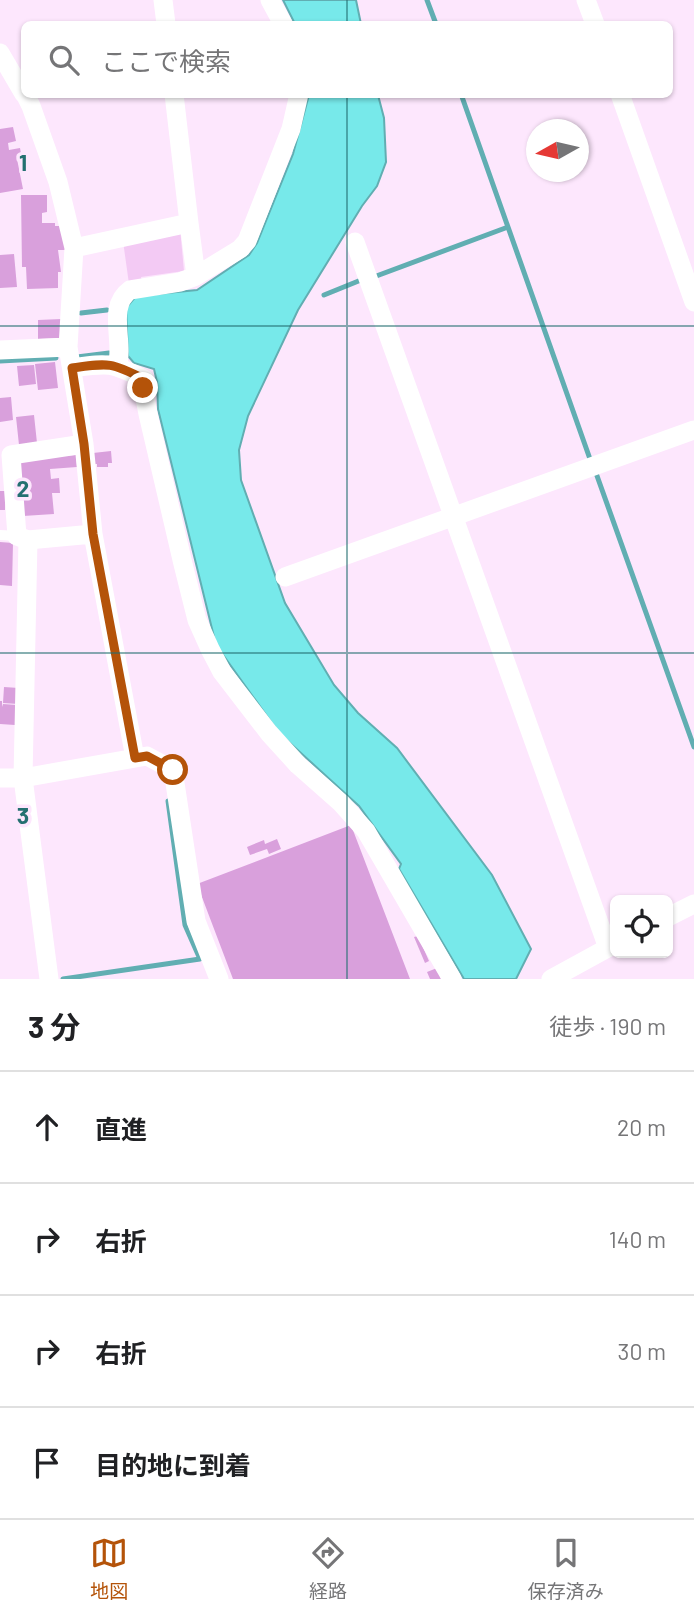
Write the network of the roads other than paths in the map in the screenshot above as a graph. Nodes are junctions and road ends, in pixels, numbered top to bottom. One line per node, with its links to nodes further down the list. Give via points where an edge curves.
1 (163, 0): 4 (street)
2 (270, 0): 5 (street)
3 (586, 0): 6 (street)
4 (166, 21)
5 (281, 21)
6 (594, 21)
7 (0, 53): 8 (street)
8 (21, 89)
9 (26, 98): 15 (street, via 58,182)
10 (174, 98): 13 (street)
11 (298, 98): 16 (street, via 291,129 247,241)
12 (621, 98): 17 (street)
13 (189, 223): 15 (street); 16 (street)
14 (355, 242): 25 (street)
15 (75, 248): 18 (street)
16 (196, 276): 20 (street, via 125,293 118,311)
17 (694, 302)
18 (68, 347): 19 (street); 21 (street)
19 (0, 350)
20 (117, 366): 21 (street); 38 (street, via 144,379 148,414 197,620 222,672 268,733 366,831)
21 (72, 368): 23 (street)
22 (694, 430): 25 (street)
23 (84, 444): 24 (street); 26 (street)
24 (6, 455): 27 (street)
25 (453, 516): 28 (street); 34 (street)
26 (93, 534): 27 (street); 29 (street)
27 (15, 537): 31 (street)
28 (285, 578)
29 (135, 758): 31 (street); 37 (street, via 147,756 173,770 196,921)
30 (0, 778): 31 (street)
31 (23, 778): 36 (street)
32 (694, 904): 33 (street)
33 (673, 914)
34 (610, 941)
35 (610, 947): 39 (street)
36 (49, 979)
37 (219, 979)
38 (452, 979)
39 (551, 979)

